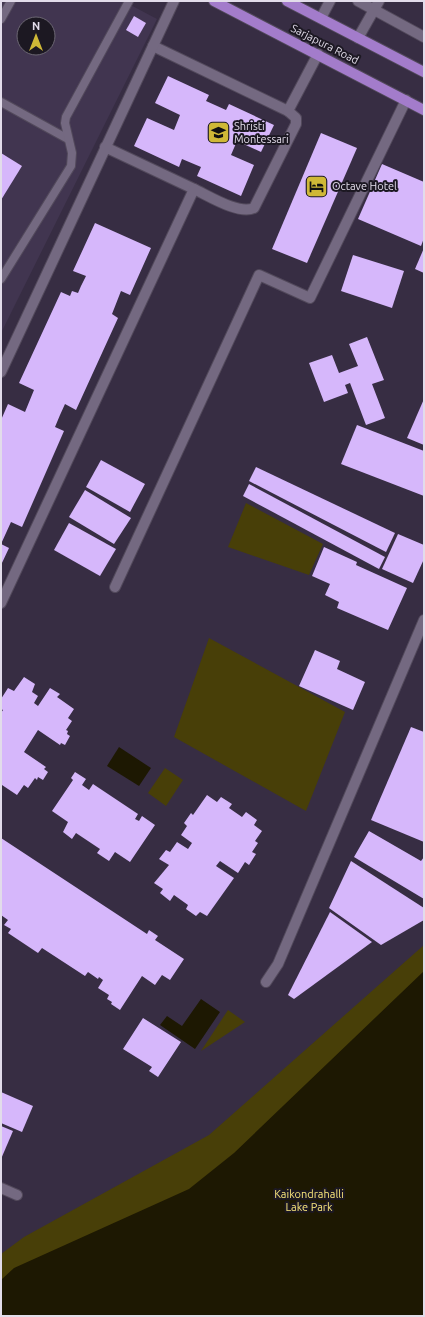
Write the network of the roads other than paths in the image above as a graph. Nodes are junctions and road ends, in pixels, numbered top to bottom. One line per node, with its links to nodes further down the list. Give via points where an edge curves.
1 (11, 1): 10 (lane)
2 (129, 1): 20 (lane, via 66,116)
3 (174, 1): 13 (street)
4 (214, 1): 14 (main road, Sarjapura Road)
5 (287, 1): 9 (main road, Sarjapura Road)
6 (330, 1): 9 (street)
7 (358, 1): 8 (street)
8 (377, 5): 11 (street); 12 (street)
9 (321, 18): 12 (main road, Sarjapura Road)
10 (1, 19)
11 (424, 37)
12 (358, 38): 15 (main road, Sarjapura Road)
13 (153, 46): 19 (street); 21 (street)
14 (318, 54): 16 (main road, Sarjapura Road); 19 (street)
15 (424, 72)
16 (406, 100): 18 (main road, Sarjapura Road); 25 (street, via 310,298 259,275)
17 (1, 102): 20 (lane)
18 (424, 110)
19 (288, 111): 22 (street, via 296,118 296,124 254,208 238,209)
20 (68, 139): 23 (lane, via 72,153 71,166)
21 (106, 147): 22 (street); 24 (street)
22 (194, 189): 26 (street)
23 (1, 279)
24 (1, 372)
25 (115, 587)
26 (1, 604)
27 (424, 620): 28 (street, via 278,964)
28 (266, 982)
29 (1, 1188): 30 (street)
30 (17, 1195)

